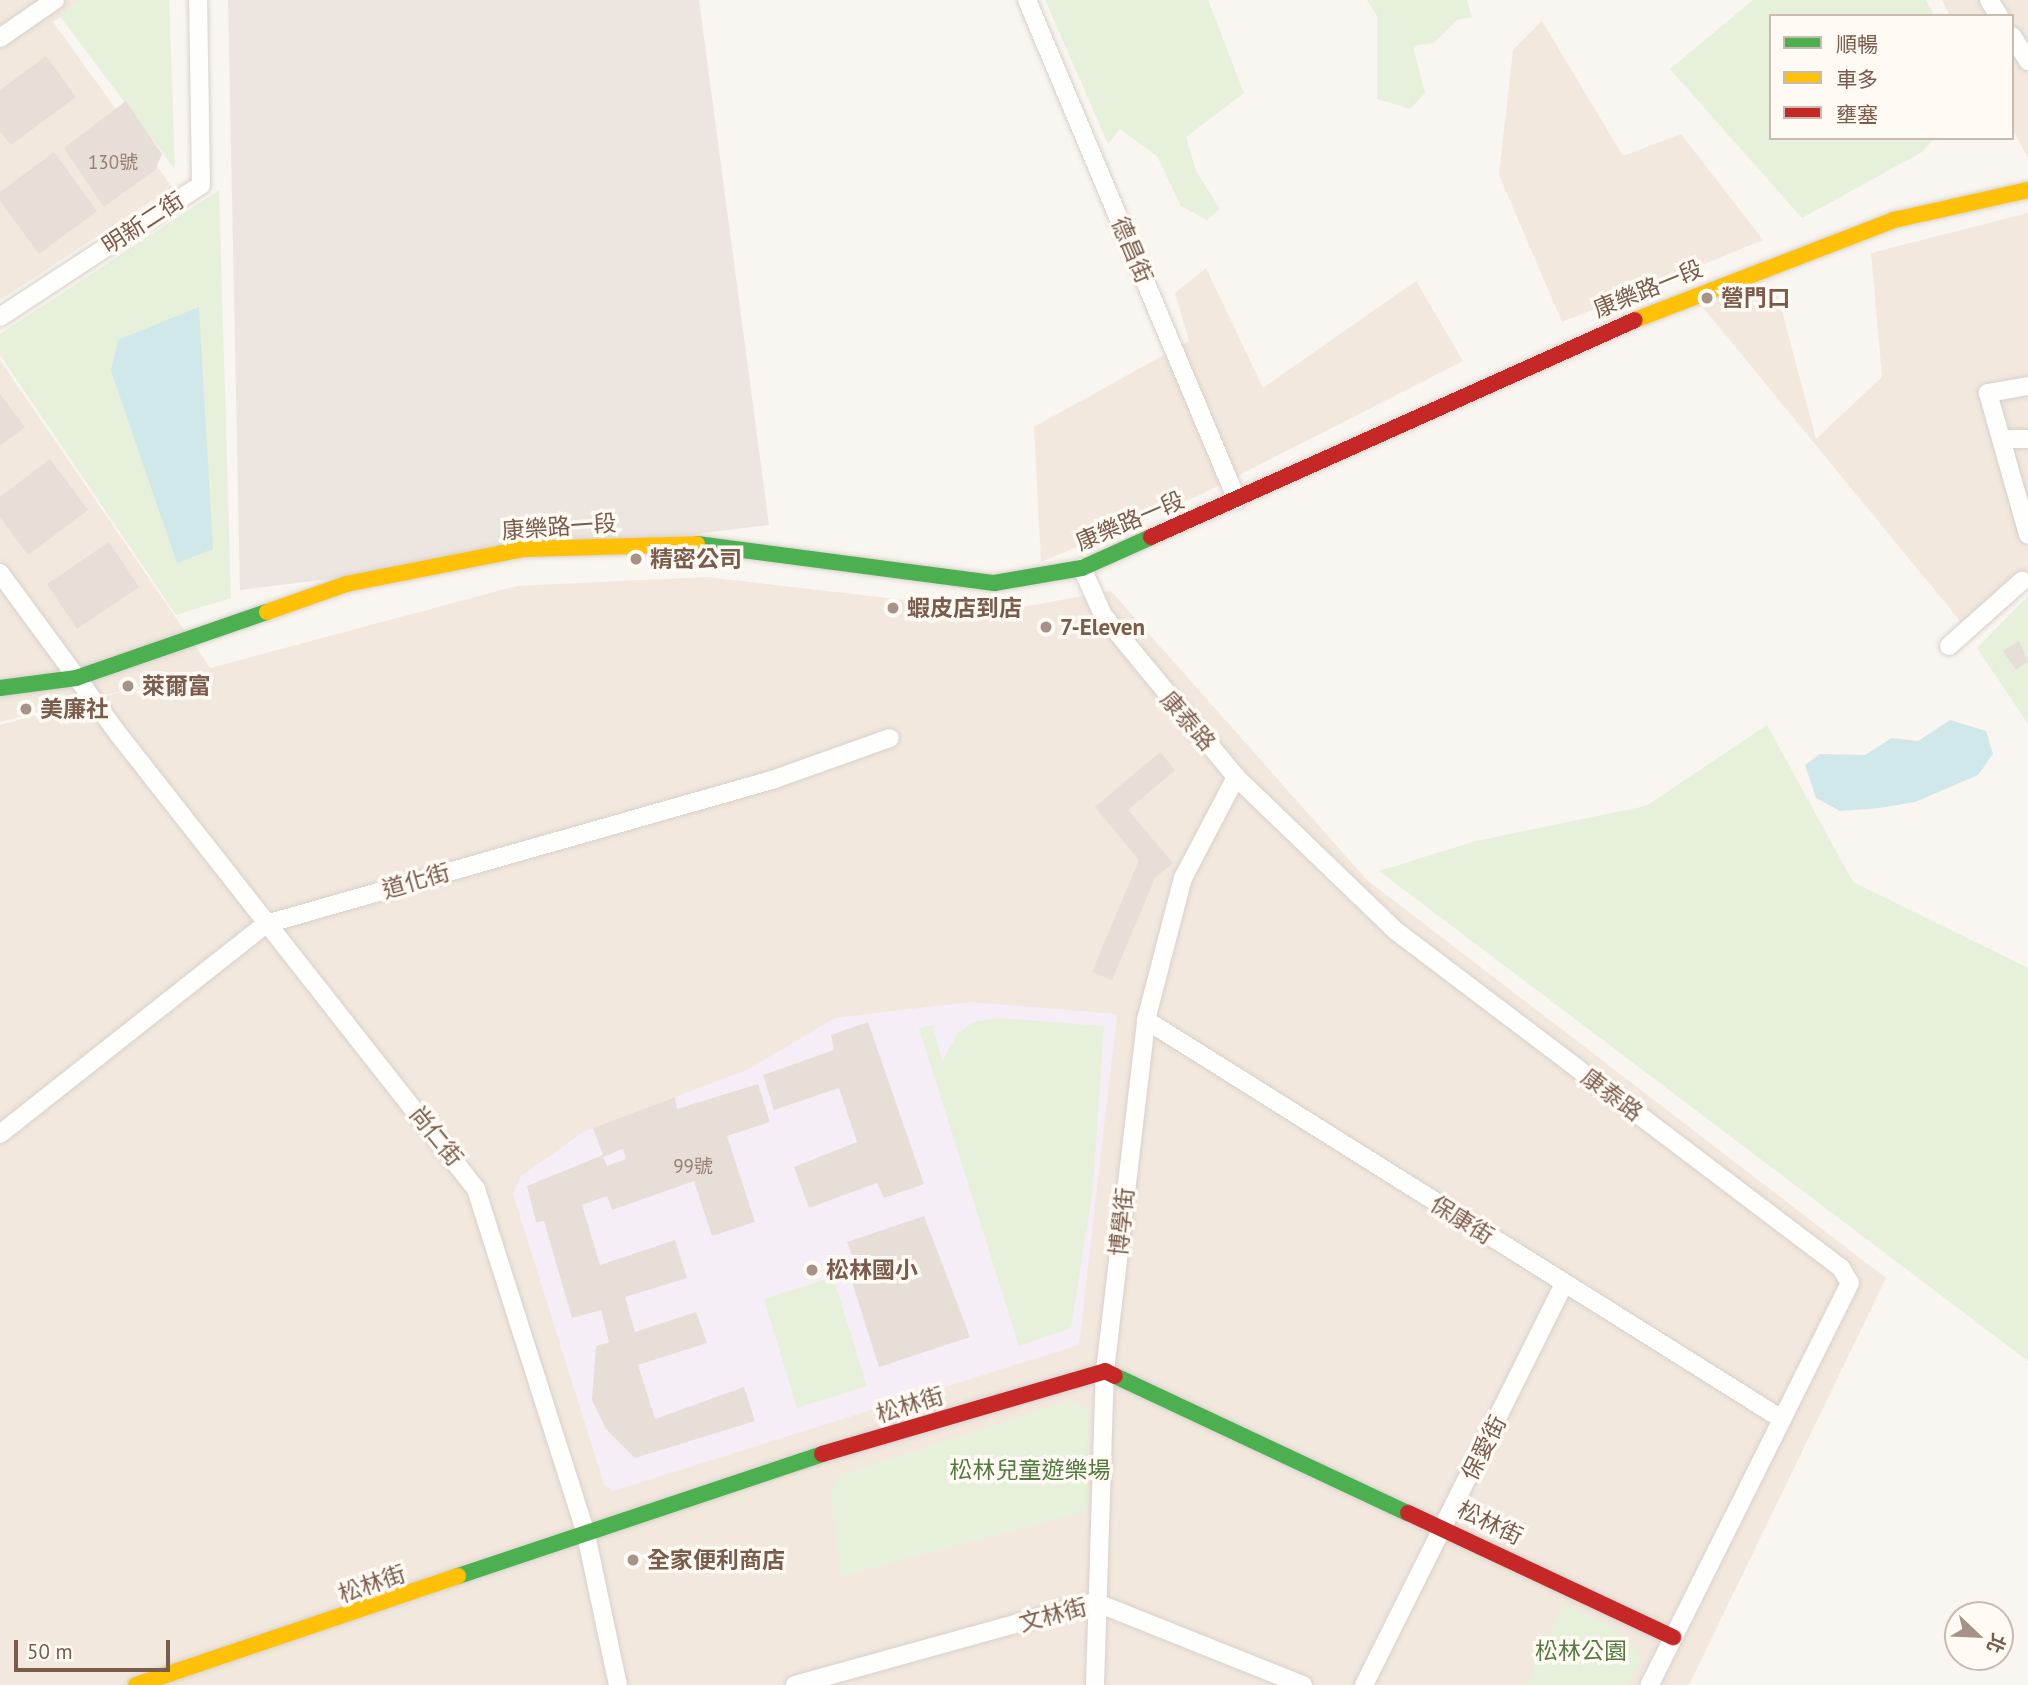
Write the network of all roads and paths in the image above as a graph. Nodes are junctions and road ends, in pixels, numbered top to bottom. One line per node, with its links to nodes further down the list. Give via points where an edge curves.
1 (55, 0): 4 (street)
2 (198, 0): 8 (street, 明新二街, via 201,185)
3 (1027, 0): 12 (street, 德昌街)
4 (0, 38)
5 (2014, 39): 6 (street)
6 (2028, 61)
7 (2028, 190): 12 (street, 康樂路一段, via 1894,220 1780,261 1569,345)
8 (0, 317)
9 (2028, 386): 10 (street, via 1988,393)
10 (2001, 439): 11 (street); 13 (street)
11 (2028, 439)
12 (1237, 500): 14 (street, 康樂路一段)
13 (2028, 534)
14 (1082, 568): 18 (street, 康樂路一段, via 994,583 852,568 709,544 523,549 346,584); 21 (street, 康泰路, via 1103,615)
15 (0, 573): 18 (street, 尚仁街)
16 (2022, 581): 17 (street)
17 (1949, 646)
18 (76, 678): 19 (street, 康樂路一段); 22 (street, 尚仁街)
19 (0, 688)
20 (890, 738): 22 (street, 道化街, via 772,780)
21 (1236, 777): 23 (street, 博學街, via 1183,878); 27 (street, 康泰路, via 1395,931 1841,1268 1850,1283)
22 (266, 924): 24 (street, 道化街); 29 (street, 尚仁街, via 476,1189)
23 (1146, 1020): 25 (street, 保康街); 26 (street, 博學街)
24 (0, 1134)
25 (1563, 1284): 27 (street, 保康街); 28 (street, 保愛街)
26 (1105, 1371): 28 (street, 松林街); 29 (street, 松林街); 30 (street, 博學街)
27 (1780, 1418): 31 (street, 康泰路)
28 (1444, 1526): 31 (street, 松林街); 37 (street, 保愛街)
29 (585, 1530): 32 (street, 松林街, via 384,1605); 33 (street, 尚仁街)
30 (1095, 1602): 34 (street, 文林街); 35 (street, 博學街); 36 (street, 文林街)
31 (1673, 1637): 38 (street, 康泰路)
32 (136, 1685)
33 (618, 1685)
34 (795, 1685)
35 (1095, 1685)
36 (1303, 1685)
37 (1364, 1685)
38 (1650, 1685)

